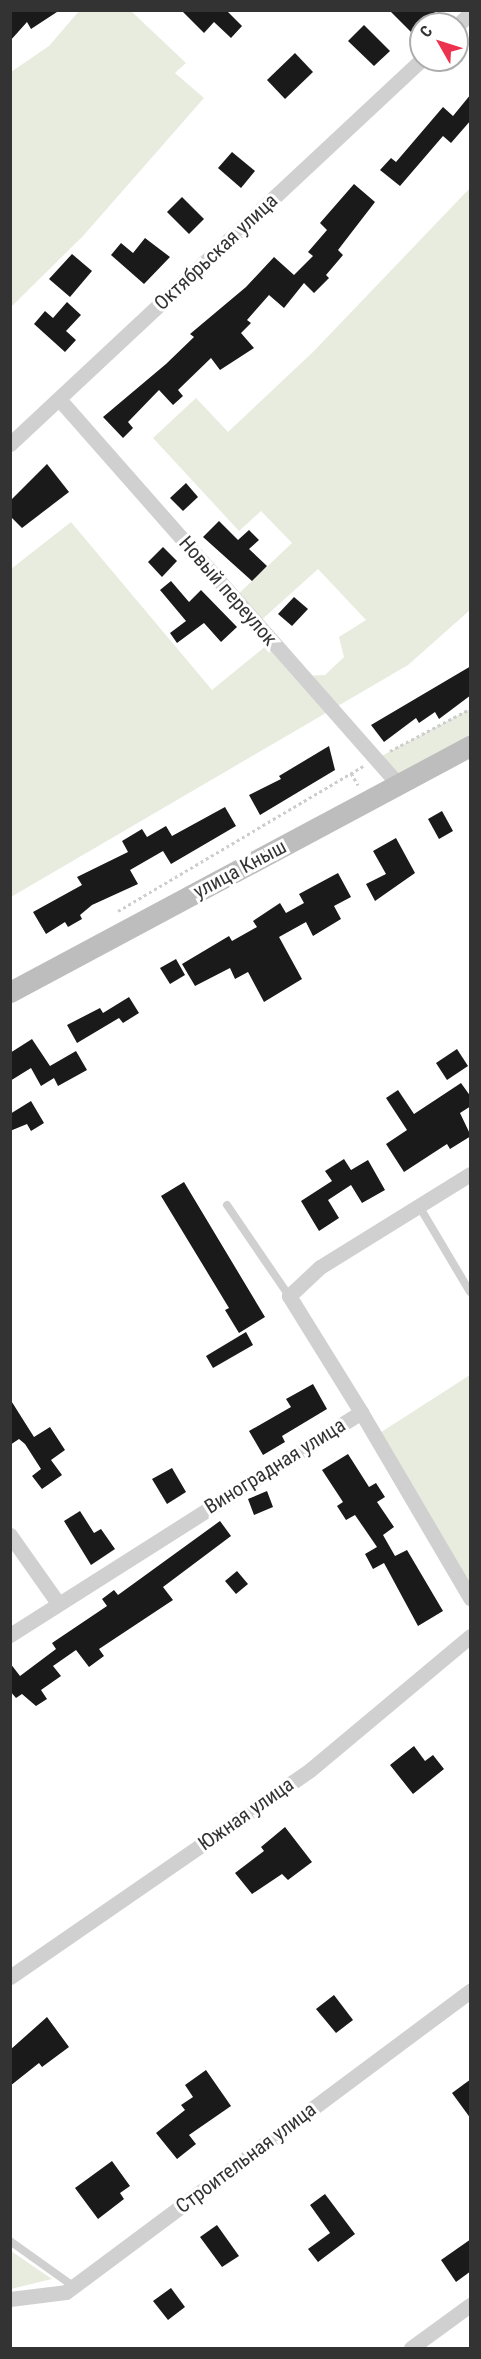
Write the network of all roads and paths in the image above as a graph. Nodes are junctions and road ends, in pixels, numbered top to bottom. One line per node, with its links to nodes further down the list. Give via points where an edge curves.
1 (409, 71): 2 (street, Октябрьская улица)
2 (59, 399): 3 (street, Октябрьская улица); 6 (street, Новый переулок)
3 (10, 444)
4 (471, 709): 6 (path)
5 (471, 746): 7 (street, улица Кныш)
6 (376, 759): 7 (street, Новый переулок); 8 (path)
7 (398, 784): 9 (street, улица Кныш)
8 (110, 916)
9 (10, 992)
10 (471, 1174): 12 (street)
11 (227, 1205): 14 (lane)
12 (418, 1206): 13 (lane); 14 (street, via 320,1267)
13 (471, 1292)
14 (290, 1296): 15 (street, Виноградная улица)
15 (361, 1412): 17 (street); 18 (street, Виноградная улица)
16 (10, 1535): 18 (street)
17 (471, 1598)
18 (58, 1603): 19 (street, Виноградная улица)
19 (10, 1635)
20 (471, 1636): 21 (street, Южная улица, via 310,1770)
21 (10, 1977)
22 (471, 1991): 24 (street, Строительная улица)
23 (10, 2241): 24 (lane)
24 (73, 2286): 25 (street, Строительная улица, via 66,2292)
25 (10, 2299)
26 (471, 2305): 27 (street)
27 (411, 2349)

